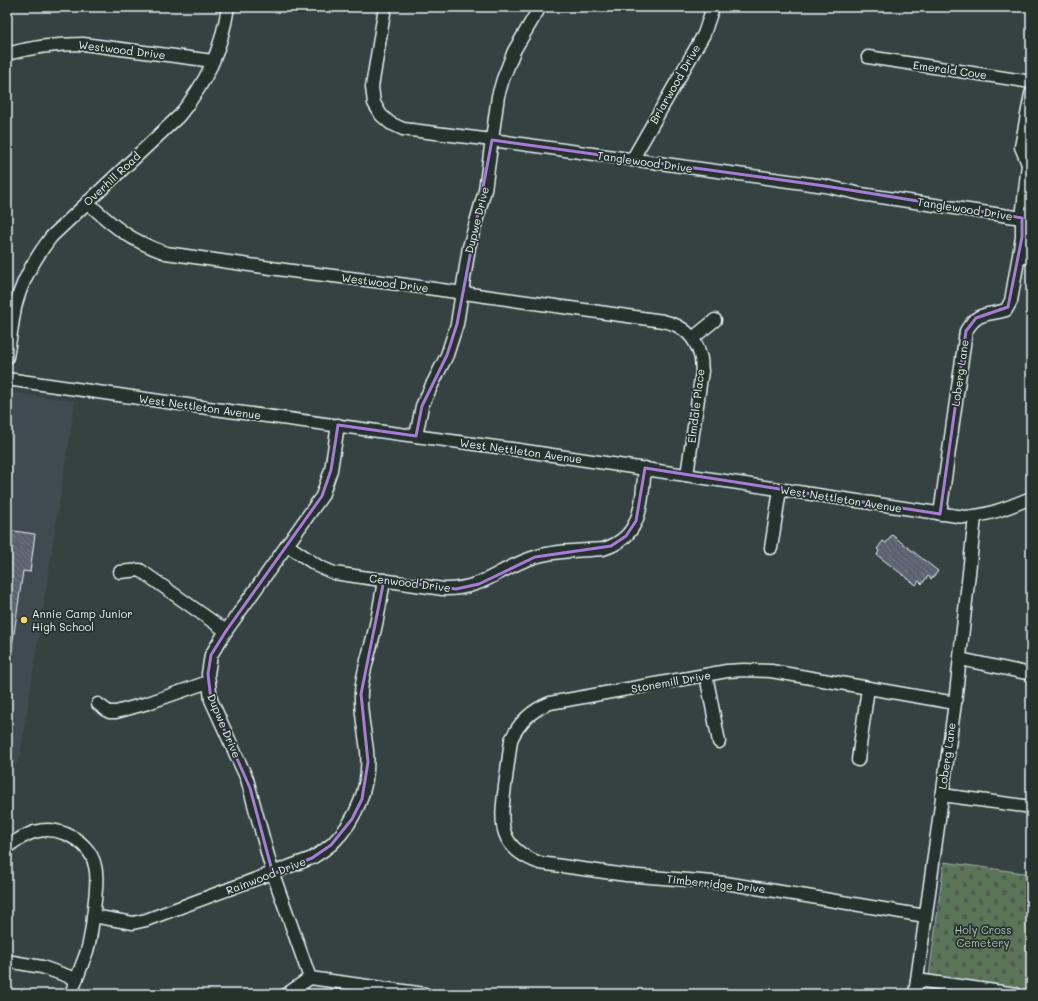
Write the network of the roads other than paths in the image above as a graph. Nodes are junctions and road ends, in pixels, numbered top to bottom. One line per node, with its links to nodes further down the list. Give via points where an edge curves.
1 (228, 7): 7 (street, Overhill Road, via 224,30)
2 (385, 7): 10 (street, Tanglewood Drive, via 372,87 374,103 381,115 390,123 403,128)
3 (540, 7): 10 (street, Dupwe Drive, via 504,73)
4 (713, 7): 11 (street, Briarwood Drive, via 704,34)
5 (7, 54): 7 (street, Westwood Drive, via 35,48 83,44)
6 (868, 58): 8 (street, Emerald Cove)
7 (213, 61): 13 (street, Overhill Road, via 202,85 179,116)
8 (1031, 82)
9 (1031, 94): 12 (street, Loberg Lane, via 1021,147)
10 (492, 140): 11 (street, Tanglewood Drive); 17 (street, Dupwe Drive, via 485,190 469,247)
11 (632, 160): 14 (street, Tanglewood Drive, via 825,186)
12 (1029, 161): 14 (street, Loberg Lane)
13 (87, 202): 17 (street, Westwood Drive, via 132,239 166,253); 20 (street, Overhill Road, via 51,237 32,266 15,307)
14 (1022, 218): 15 (street, Loberg Lane)
15 (1019, 256): 16 (street); 28 (street, Loberg Lane, via 1011,301 1006,310 976,318 966,331)
16 (1031, 258)
17 (463, 293): 19 (street, Westwood Drive, via 663,321 675,324); 23 (street, Dupwe Drive, via 449,349 422,406)
18 (715, 320): 19 (street)
19 (693, 338): 25 (street, Elmdale Place, via 700,355 702,371)
20 (7, 357)
21 (7, 379): 22 (street, West Nettleton Avenue)
22 (338, 425): 23 (street, West Nettleton Avenue); 30 (street, Dupwe Drive, via 331,470 322,496)
23 (416, 436): 24 (street, West Nettleton Avenue)
24 (645, 468): 25 (street, West Nettleton Avenue); 33 (street, Cenwood Drive, via 640,512 636,521 626,536 610,546 535,557 479,584 456,589)
25 (687, 475): 26 (street, West Nettleton Avenue)
26 (780, 490): 28 (street, West Nettleton Avenue); 31 (street)
27 (1031, 498): 29 (street, West Nettleton Avenue)
28 (940, 514): 29 (street, West Nettleton Avenue)
29 (975, 517): 35 (street, Loberg Lane)
30 (287, 545): 33 (street, Cenwood Drive, via 318,566 334,572); 34 (street, Dupwe Drive)
31 (771, 548)
32 (120, 572): 34 (street, via 140,570)
33 (384, 580): 48 (street, Rainwood Drive, via 361,694 368,762 362,799 352,819 331,845 312,858)
34 (226, 631): 38 (street, Dupwe Drive, via 211,655)
35 (960, 659): 36 (street); 40 (street, Loberg Lane)
36 (1031, 674)
37 (706, 675): 39 (street, Stonemill Drive, via 738,670 771,671); 42 (street); 46 (street, Stonemill Drive, via 550,704 539,707 531,714 519,726 511,740 502,824)
38 (208, 682): 41 (street, via 116,712 109,712); 48 (street, Dupwe Drive, via 211,700 245,773)
39 (868, 688): 40 (street, Stonemill Drive); 43 (street)
40 (955, 703): 44 (street, Loberg Lane)
41 (98, 704)
42 (719, 742)
43 (858, 760)
44 (942, 794): 45 (street); 50 (street, Loberg Lane)
45 (1031, 807)
46 (512, 846): 50 (street, Timberridge Drive, via 521,855 540,863 626,875 725,884)
47 (7, 848): 49 (street, via 34,831 49,830 62,832 83,844 96,866)
48 (272, 874): 49 (street, Rainwood Drive, via 146,920 133,923); 52 (street, Dupwe Drive)
49 (93, 916): 53 (street, via 87,950)
50 (925, 916): 54 (street, Loberg Lane)
51 (7, 961): 53 (street, via 42,967)
52 (310, 978): 55 (street); 57 (street)
53 (76, 979): 56 (street)
54 (917, 980): 59 (street, Loberg Lane); 60 (street)
55 (358, 990): 58 (street)
56 (71, 994)
57 (288, 994)
58 (426, 994)
59 (915, 994)
60 (1016, 994)

